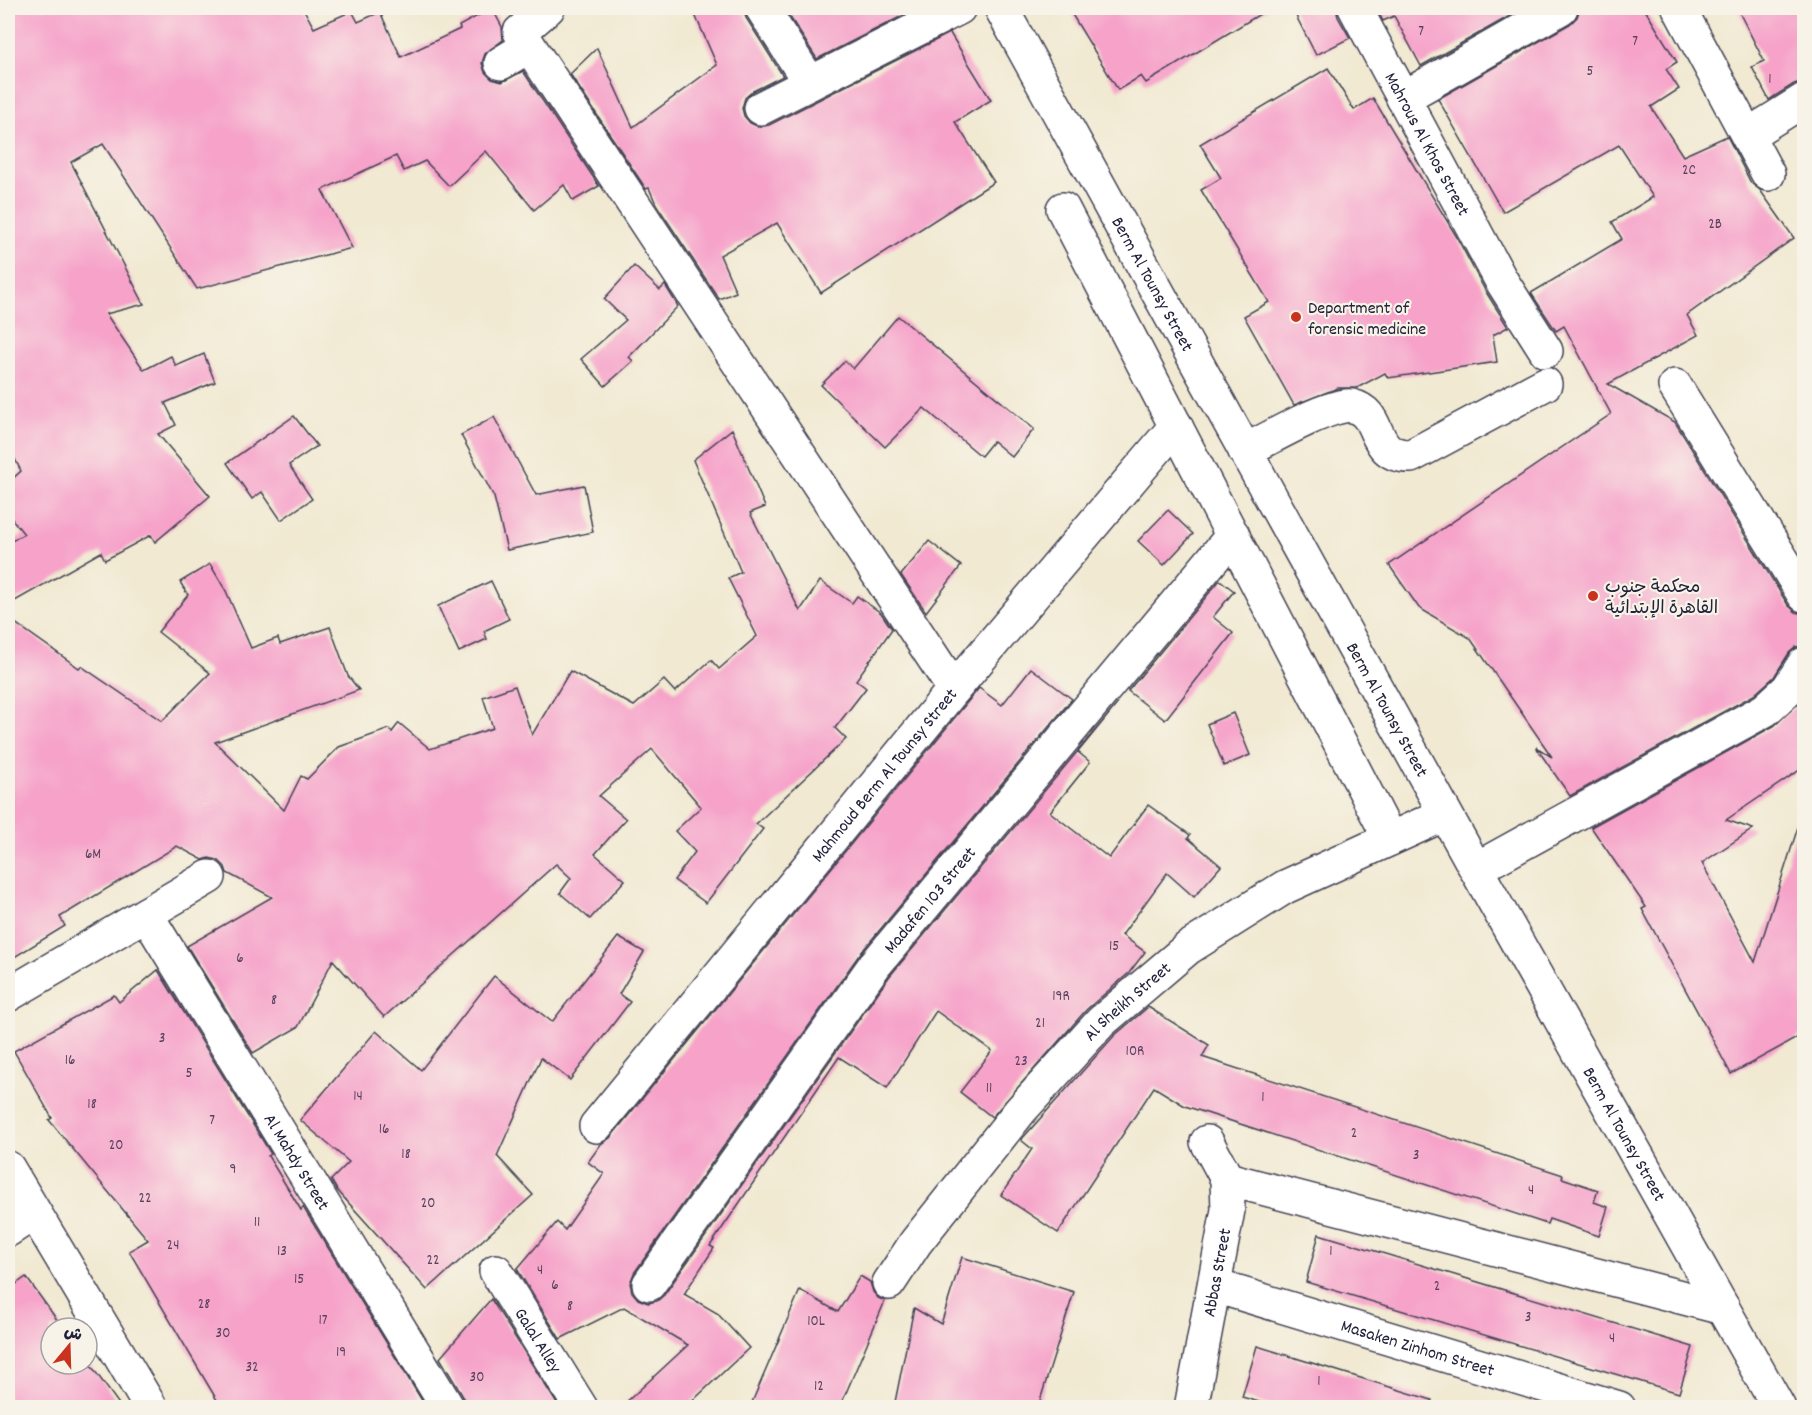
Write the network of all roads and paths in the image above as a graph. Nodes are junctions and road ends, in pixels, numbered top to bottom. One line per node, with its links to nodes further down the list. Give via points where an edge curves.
1 (548, 8): 9 (street, via 520,32)
2 (762, 8): 11 (street)
3 (959, 8): 11 (street)
4 (1001, 8): 22 (street, Berm Al Tounsy Street)
5 (1354, 8): 12 (street, Mahrous Al Khos Street)
6 (1561, 8): 8 (street)
7 (1679, 8): 15 (street)
8 (1516, 19): 12 (street)
9 (529, 46): 10 (street); 26 (street)
10 (501, 63)
11 (810, 83): 14 (street)
12 (1403, 98): 18 (street, Mahrous Al Khos Street, via 1501,280)
13 (1804, 100): 15 (street)
14 (761, 108)
15 (1748, 135): 16 (street)
16 (1768, 174)
17 (1063, 209): 21 (street)
18 (1546, 351)
19 (1545, 384): 22 (street, via 1411,456 1386,450 1368,416 1351,405 1341,405)
20 (1675, 386): 24 (street)
21 (1176, 426): 23 (street); 26 (street, Mahmoud Berm Al Tounsy Street)
22 (1245, 451): 27 (street, Berm Al Tounsy Street)
23 (1233, 535): 28 (street); 40 (street, Madafen 103 Street, via 874,966)
24 (1804, 595)
25 (1804, 664): 29 (street, via 1788,689 1765,710)
26 (954, 689): 33 (street, Mahmoud Berm Al Tounsy Street)
27 (1445, 814): 28 (street, Al Sheikh Street); 29 (street, Berm Al Tounsy Street)
28 (1390, 839): 39 (street, Al Sheikh Street, via 1285,887 1198,942 1101,1022 1020,1111 916,1242)
29 (1476, 869): 42 (street, Berm Al Tounsy Street)
30 (209, 877): 31 (street)
31 (146, 914): 32 (street); 44 (street, Al Mahdy Street)
32 (8, 995)
33 (596, 1126)
34 (1207, 1142): 36 (street, Abbas Street)
35 (8, 1168): 37 (street)
36 (1227, 1179): 41 (street, Abbas Street, via 1228,1210); 42 (street)
37 (21, 1222): 43 (street)
38 (496, 1271): 45 (street, Galal Alley)
39 (889, 1283)
40 (649, 1284)
41 (1215, 1286): 46 (street, Abbas Street); 47 (street, Masaken Zinhom Street)
42 (1723, 1308): 48 (street, Berm Al Tounsy Street)
43 (151, 1407)
44 (448, 1407)
45 (581, 1407)
46 (1191, 1407)
47 (1619, 1407)
48 (1779, 1407)

